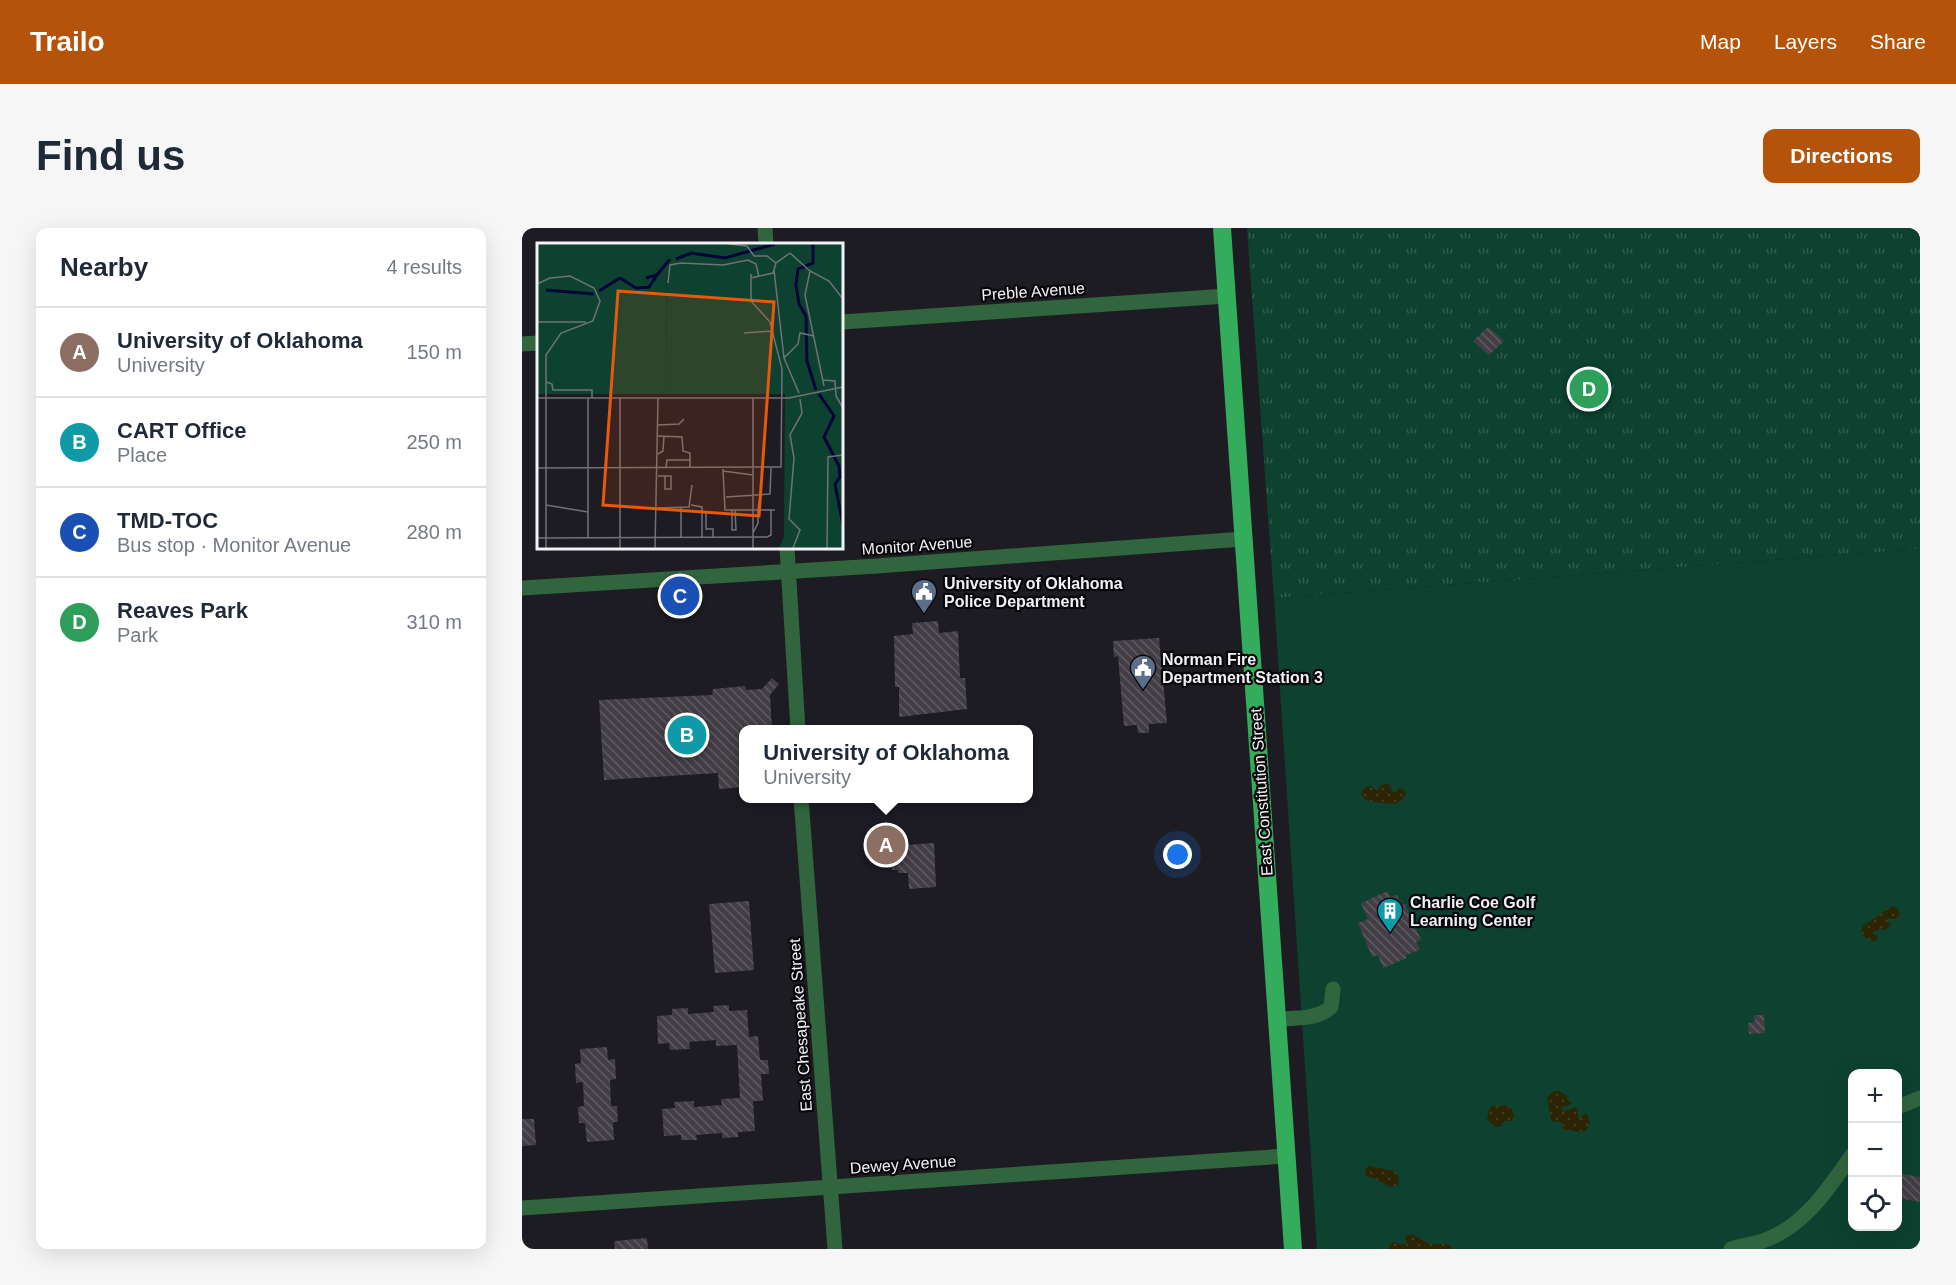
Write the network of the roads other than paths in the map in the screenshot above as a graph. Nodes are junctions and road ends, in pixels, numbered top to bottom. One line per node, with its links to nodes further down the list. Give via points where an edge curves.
1 (765, 228): 3 (street)
2 (1222, 228): 4 (main road, East Constitution Street)
3 (766, 243)
4 (1227, 296): 5 (street, Preble Avenue); 8 (main road, East Constitution Street)
5 (843, 322)
6 (537, 343): 7 (street)
7 (522, 344)
8 (1243, 539): 10 (street, Monitor Avenue); 15 (main road, East Constitution Street)
9 (787, 549): 10 (street)
10 (789, 571): 11 (street, Monitor Avenue); 12 (street)
11 (522, 588)
12 (798, 725)
13 (801, 803): 20 (street, East Chesapeake Street)
14 (1333, 989): 15 (street, via 1331,1007 1326,1012)
15 (1277, 1020): 18 (main road, East Constitution Street)
16 (1920, 1098): 17 (street)
17 (1902, 1105)
18 (1286, 1156): 20 (street, Dewey Avenue); 23 (main road, East Constitution Street)
19 (1848, 1161): 24 (street, via 1809,1212 1783,1231)
20 (830, 1188): 21 (street, Dewey Avenue); 22 (street, East Chesapeake Street)
21 (522, 1208)
22 (835, 1249)
23 (1293, 1249)
24 (1731, 1249)

